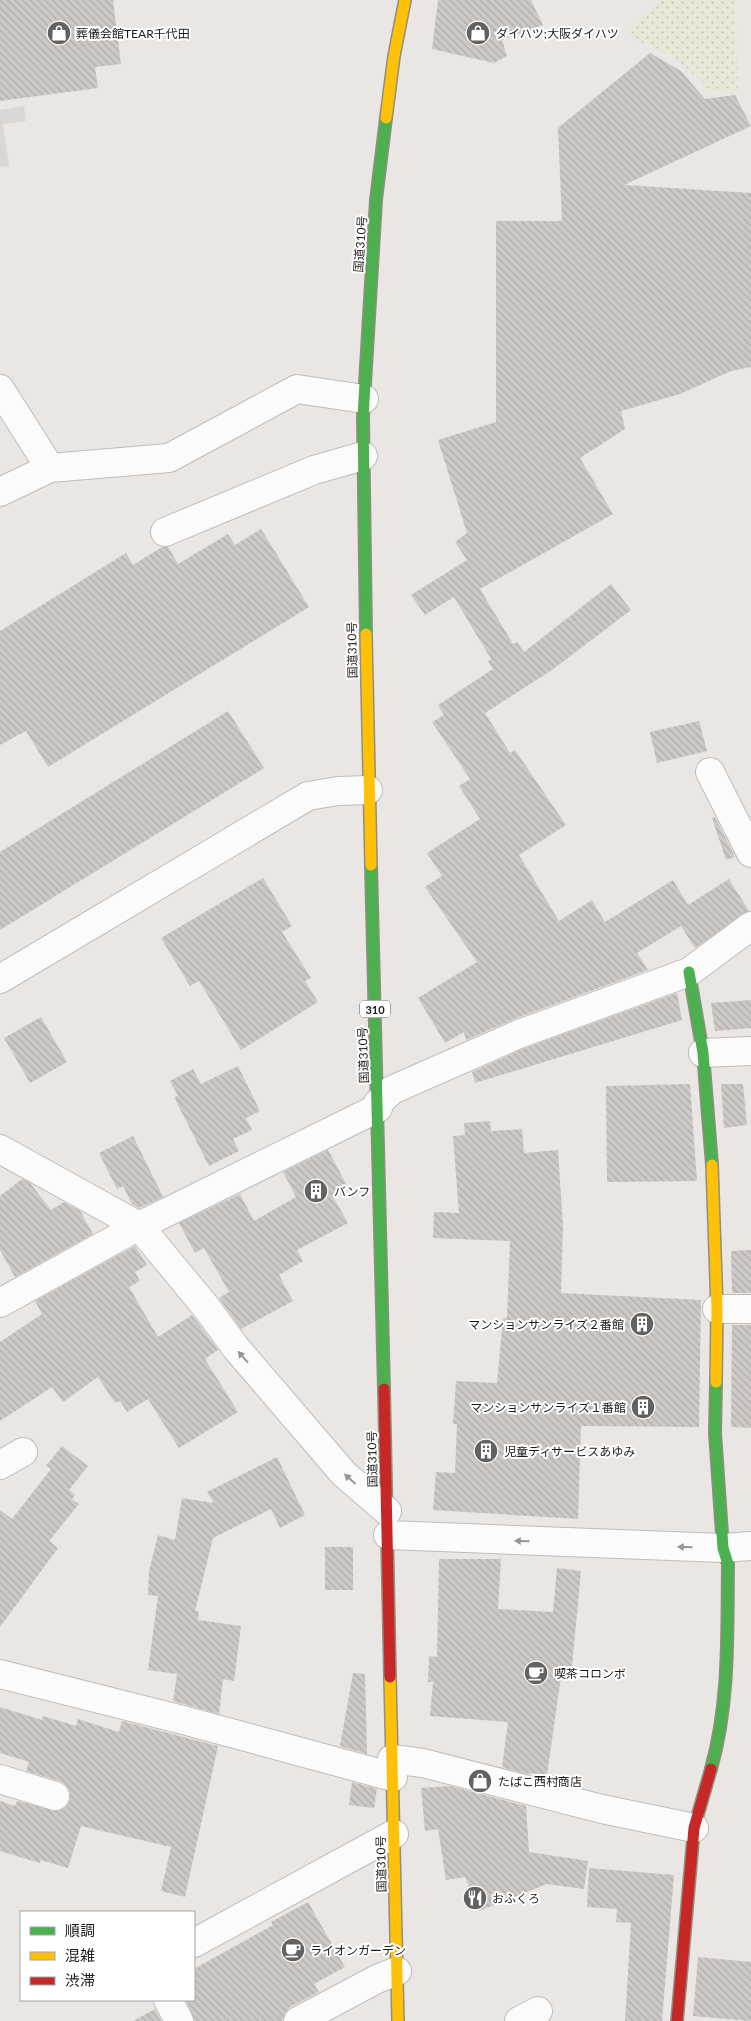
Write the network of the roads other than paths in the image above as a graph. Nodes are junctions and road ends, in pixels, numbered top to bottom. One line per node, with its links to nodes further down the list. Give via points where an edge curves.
1 (405, 0): 3 (main road, 国道310号 / 310, via 394,56 376,200)
2 (0, 390): 5 (street)
3 (364, 399): 4 (main road, 国道310号 / 310); 5 (street, via 297,389 168,458)
4 (363, 456): 7 (street, via 314,470); 9 (main road, 国道310号 / 310)
5 (50, 468): 6 (street)
6 (0, 492)
7 (165, 532)
8 (710, 772): 10 (street)
9 (368, 790): 13 (street, via 308,796); 16 (main road, 国道310号 / 310)
10 (751, 853)
11 (751, 926): 12 (street)
12 (688, 972): 15 (main road); 16 (street, via 519,1034 392,1090)
13 (0, 979)
14 (751, 1051): 15 (street)
15 (702, 1053): 20 (main road, via 713,1183)
16 (378, 1106): 18 (street); 22 (main road, 国道310号 / 310)
17 (0, 1149): 18 (street)
18 (139, 1226): 19 (street); 22 (street, one-way to 18, via 236,1348)
19 (0, 1303)
20 (717, 1308): 21 (street); 24 (main road, via 714,1433)
21 (751, 1309)
22 (387, 1523): 24 (street, one-way to 22); 26 (main road, 国道310号 / 310)
23 (751, 1546): 24 (street)
24 (723, 1548): 29 (main road, via 728,1564 726,1681 717,1748)
25 (0, 1674): 26 (street)
26 (392, 1768): 29 (street, via 424,1763 602,1809); 30 (main road, 国道310号 / 310)
27 (0, 1779): 28 (street)
28 (55, 1796)
29 (694, 1828): 37 (main road)
30 (394, 1834): 31 (street); 32 (main road, 国道310号 / 310)
31 (195, 1942)
32 (397, 1971): 35 (street); 36 (main road, 国道310号 / 310)
33 (169, 2001): 34 (street)
34 (179, 2021)
35 (298, 2021)
36 (398, 2021)
37 (677, 2021)

